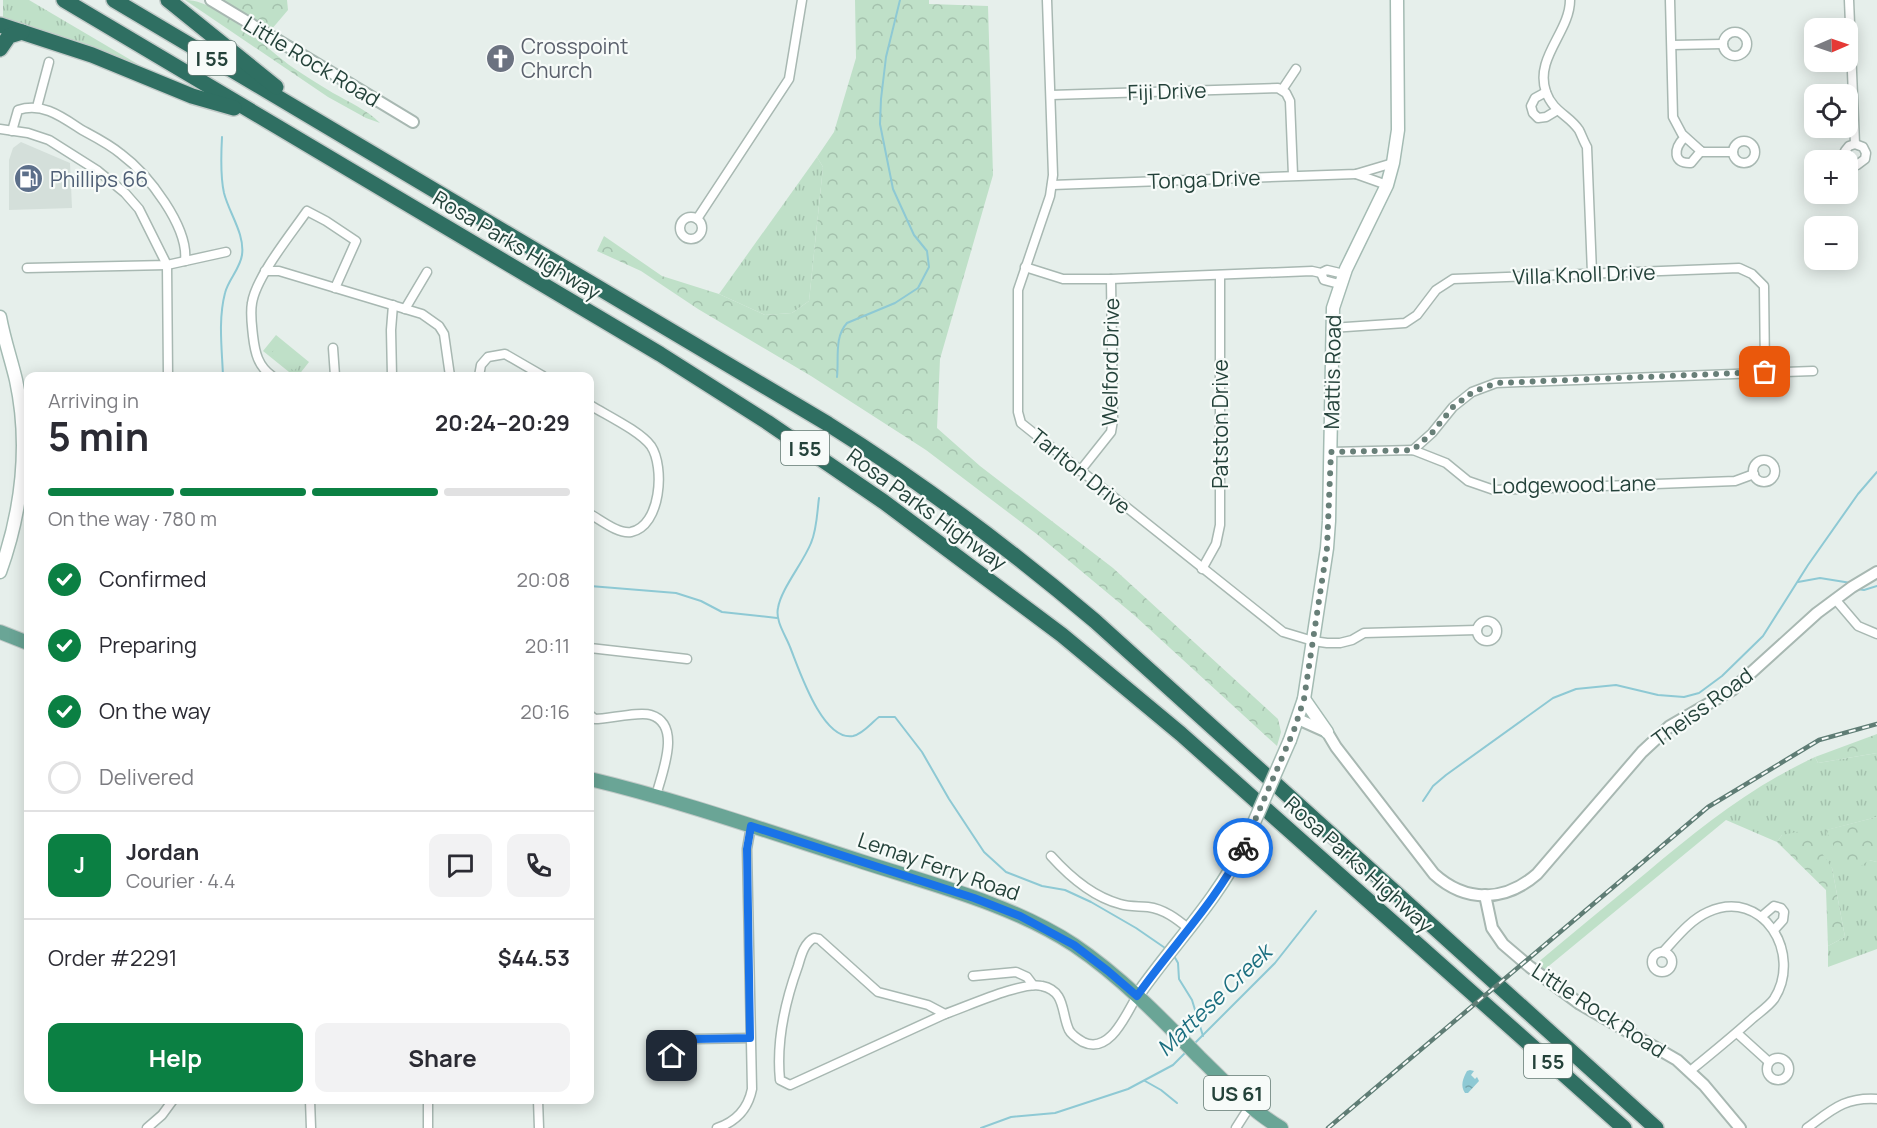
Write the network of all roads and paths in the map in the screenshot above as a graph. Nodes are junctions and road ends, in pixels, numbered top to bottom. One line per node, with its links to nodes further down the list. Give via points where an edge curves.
1 (64, 0): 23 (highway, Rosa Parks Highway / I 55)
2 (114, 0): 24 (highway, Rosa Parks Highway / I 55)
3 (168, 0): 24 (highway)
4 (211, 0): 25 (street, Little Rock Road)
5 (802, 0): 39 (street, via 789,79)
6 (1047, 0): 20 (street, Tarlton Drive)
7 (1397, 0): 33 (main road, Mattis Road, via 1398,130)
8 (1570, 0): 19 (street, via 1567,17 1546,63)
9 (1670, 0): 14 (street)
10 (1849, 0): 29 (street)
11 (0, 25): 12 (highway)
12 (22, 32): 15 (highway, via 9,36); 23 (highway, via 92,55 192,96)
13 (1723, 44): 14 (street)
14 (1672, 45): 28 (street, via 1673,117)
15 (0, 49)
16 (49, 62): 21 (street)
17 (1296, 69): 18 (street)
18 (1282, 90): 20 (street, Fiji Drive); 36 (street, via 1290,101)
19 (1546, 93): 22 (street); 22 (street, via 1535,98 1533,113 1538,118)
20 (1051, 95): 37 (street, Tarlton Drive)
21 (37, 108): 27 (street, via 18,110); 41 (street, via 51,111 122,154 155,188 181,232)
22 (1556, 111): 47 (street, via 1578,129 1587,147)
23 (254, 113): 119 (highway, Rosa Parks Highway / I 55, via 710,385 950,550 1062,635 1181,734)
24 (310, 116): 120 (highway, Rosa Parks Highway / I 55, via 828,424 995,539 1126,649)
25 (413, 122)
26 (0, 129): 27 (street)
27 (12, 131): 42 (street, via 49,140 125,193 139,209)
28 (1684, 138): 31 (street); 31 (street, via 1676,153 1677,160 1691,163)
29 (1855, 144): 30 (street); 34 (street, via 1866,153)
30 (1845, 150)
31 (1701, 151): 32 (street)
32 (1733, 152)
33 (1393, 163): 35 (street, Tonga Drive); 38 (main road, Mattis Road)
34 (1858, 164)
35 (1356, 174): 36 (street, Tonga Drive); 38 (street, Tonga Drive)
36 (1293, 175): 37 (street, Tonga Drive)
37 (1052, 185): 43 (street, Tarlton Drive)
38 (1387, 185): 50 (main road, Mattis Road)
39 (697, 219)
40 (226, 252): 41 (street)
41 (185, 261): 42 (street)
42 (167, 265): 44 (street); 59 (street)
43 (1026, 267): 49 (street, via 1064,279); 70 (street, Tarlton Drive, via 1018,290 1019,418)
44 (27, 268)
45 (265, 271): 51 (street, via 279,271); 51 (street, via 307,211 356,241); 60 (street, via 252,303 254,346)
46 (427, 272): 53 (street)
47 (1592, 273): 55 (street, Villa Knoll Drive, via 1453,279 1436,290 1406,323); 66 (street, Villa Knoll Drive, via 1739,268 1752,274 1764,286)
48 (1220, 275): 49 (street); 50 (street, via 1312,271 1321,273 1324,280); 73 (street, Patston Drive, via 1220,525 1216,544)
49 (1111, 279): 70 (street, Welford Drive, via 1112,426)
50 (1342, 279): 55 (main road, Mattis Road, via 1334,299)
51 (335, 288): 52 (street)
52 (393, 305): 53 (street); 62 (street)
53 (405, 309): 63 (street, via 422,314 439,326 447,346)
54 (0, 317): 57 (main road)
55 (1331, 328): 69 (main road, Mattis Road)
56 (333, 348): 61 (street)
57 (6, 365): 74 (main road, via 21,412 23,466 13,530)
58 (1813, 371): 66 (street)
59 (168, 372)
60 (265, 372)
61 (335, 372)
62 (392, 372)
63 (450, 372)
64 (479, 372): 65 (street, via 488,357 505,354)
65 (536, 372)
66 (1765, 372): 68 (street, via 1496,383 1473,392 1453,407)
67 (594, 407): 72 (street, via 651,446 658,469 658,494 646,523 631,532)
68 (1413, 450): 69 (street, Lodgewood Lane); 71 (street, Lodgewood Lane, via 1446,463 1468,481 1494,490 1735,481)
69 (1331, 452): 80 (main road, Mattis Road, via 1327,548)
70 (1080, 471): 73 (street, Tarlton Drive)
71 (1754, 474)
72 (594, 516)
73 (1202, 569): 80 (street, Tarlton Drive, via 1283,632)
74 (0, 572)
75 (1877, 572): 76 (street, Theiss Road)
76 (1835, 599): 78 (street, via 1858,626); 92 (street, Theiss Road, via 1732,690 1652,740 1527,882 1510,892)
77 (1477, 630): 80 (street, Tarlton Drive, via 1364,633 1340,643)
78 (1877, 634)
79 (4, 637): 81 (main road)
80 (1313, 641): 84 (main road, Mattis Road)
81 (24, 642)
82 (594, 648): 83 (street)
83 (687, 659)
84 (1304, 699): 86 (main road, Mattis Road); 87 (main road)
85 (594, 718): 89 (street, via 651,715 662,722 669,748)
86 (1298, 719): 87 (street); 94 (main road, Mattis Road, bridge, via 1245,843 1224,882)
87 (1327, 732): 92 (street, via 1434,874 1457,890)
88 (594, 780): 89 (main road, Lemay Ferry Road / US 61)
89 (656, 796): 90 (main road, Lemay Ferry Road / US 61)
90 (751, 826): 99 (main road, Lemay Ferry Road / US 61, via 1020,916 1074,945); 102 (street, via 747,849)
91 (1051, 856): 94 (street, via 1072,877 1109,900 1158,909)
92 (1485, 895): 105 (street, Little Rock Road, via 1492,928 1503,944 1580,1004)
93 (1761, 917): 95 (street); 95 (street, via 1774,906 1780,908 1783,920); 96 (street, via 1737,906 1713,910 1690,924)
94 (1189, 929): 99 (main road, Mattis Road)
95 (1774, 930): 101 (street, via 1783,958 1782,982 1773,1000)
96 (1664, 952)
97 (973, 976): 98 (street, via 1016,972)
98 (1033, 985): 99 (street, via 1049,989 1061,1000 1070,1032 1090,1044 1107,1041); 100 (street)
99 (1137, 996): 111 (main road, Lemay Ferry Road / US 61)
100 (945, 1014): 100 (street, via 790,1085 780,1080 782,1025 788,996 803,950 814,938 879,992 928,1005)
101 (1737, 1033): 104 (street); 105 (street)
102 (750, 1038): 103 (street); 116 (street, via 750,1096 743,1112)
103 (687, 1041)
104 (1769, 1062)
105 (1690, 1071): 121 (street, Little Rock Road)
106 (1877, 1099): 122 (street, via 1856,1098)
107 (170, 1104): 112 (street)
108 (310, 1104): 113 (street)
109 (428, 1104): 114 (street)
110 (538, 1104): 115 (street)
111 (1250, 1106): 117 (street); 118 (main road, Lemay Ferry Road / US 61)
112 (147, 1128)
113 (311, 1128)
114 (428, 1128)
115 (539, 1128)
116 (717, 1128)
117 (1236, 1128)
118 (1281, 1128)
119 (1623, 1128)
120 (1656, 1128)
121 (1740, 1128)
122 (1807, 1128)

